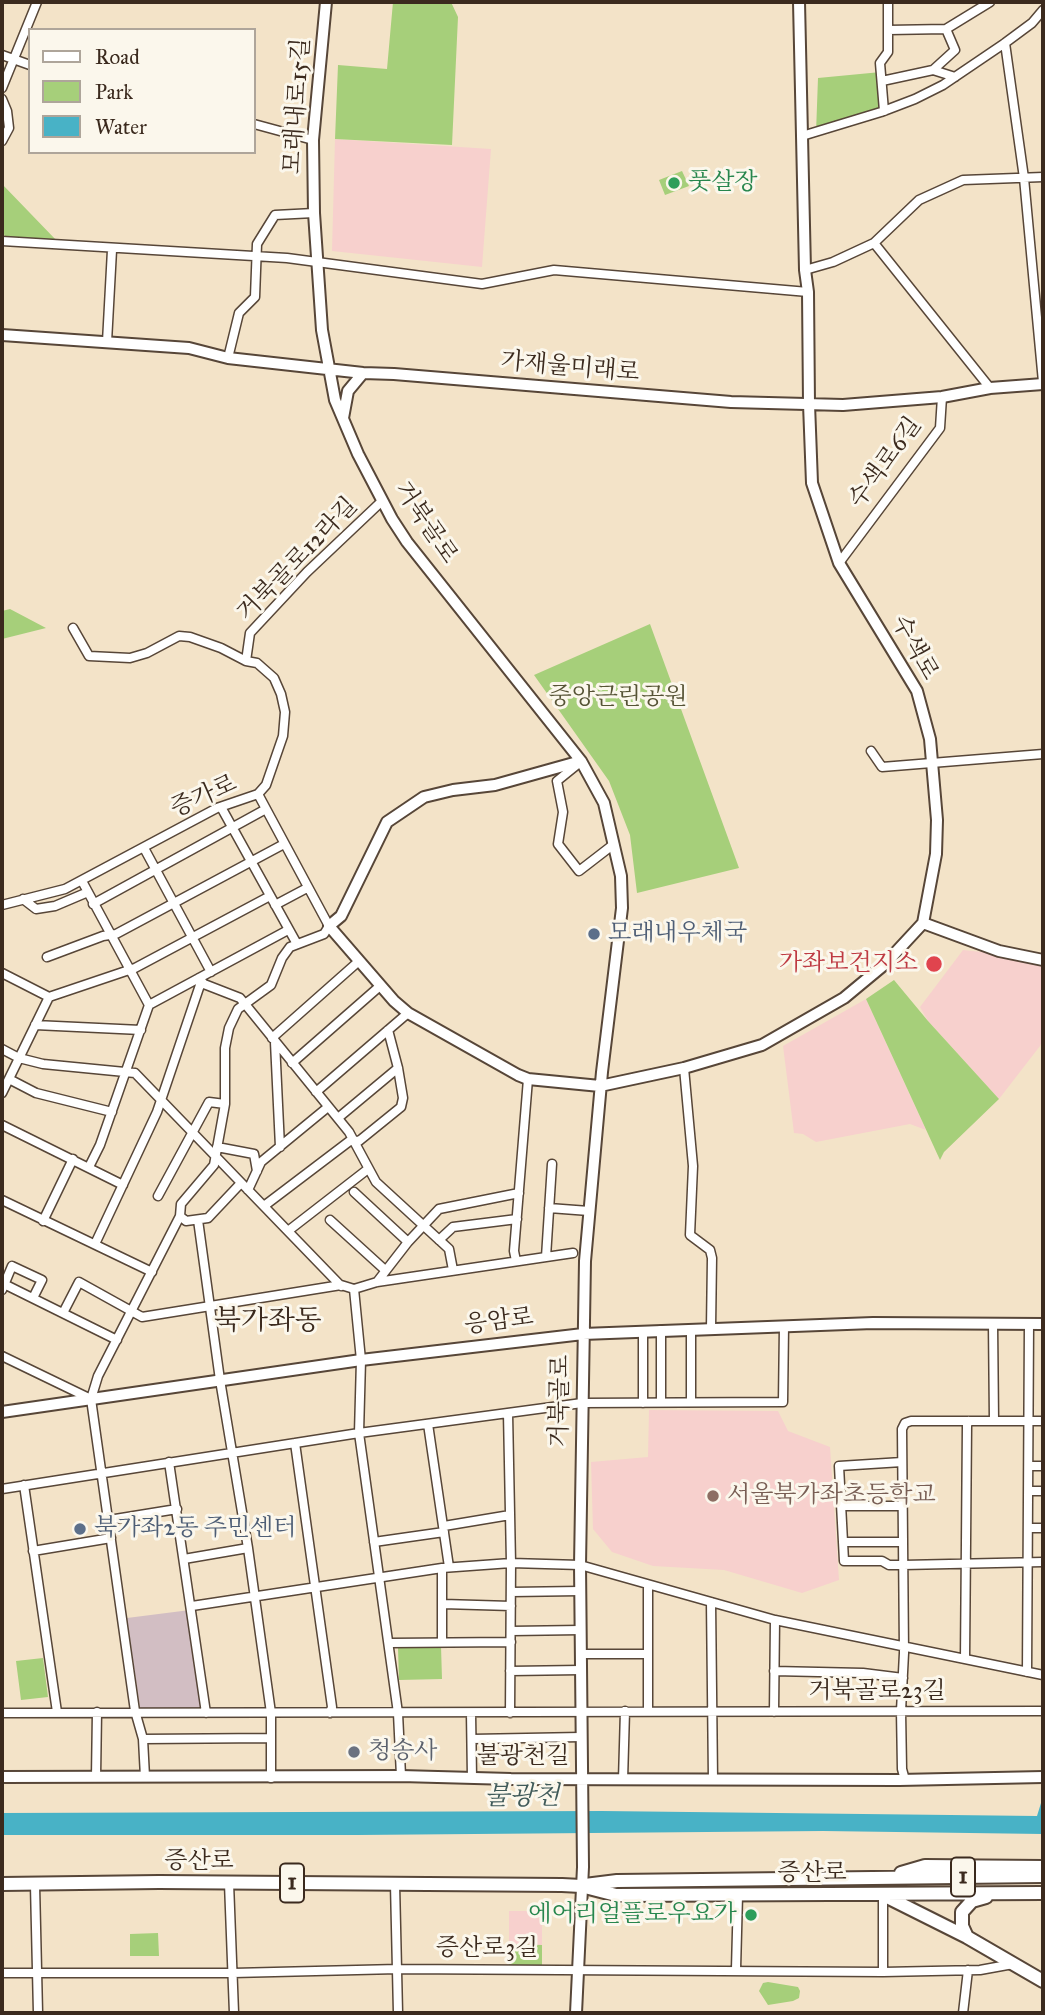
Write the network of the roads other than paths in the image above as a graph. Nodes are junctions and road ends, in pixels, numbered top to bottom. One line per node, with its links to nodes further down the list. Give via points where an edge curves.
1 (37, 2): 11 (street)
2 (326, 2): 22 (street, 모래내로15길)
3 (799, 2): 20 (street)
4 (888, 2): 8 (street)
5 (990, 2): 7 (street)
6 (1043, 10): 9 (street)
7 (946, 29): 8 (street); 13 (street, via 955,50)
8 (888, 30): 15 (street, via 888,52 880,63)
9 (1005, 43): 14 (street); 24 (street)
10 (2, 55): 11 (street)
11 (13, 60): 12 (street); 16 (street)
12 (28, 64)
13 (933, 70): 14 (street); 15 (street)
14 (955, 78): 18 (street)
15 (882, 81): 18 (street)
16 (2, 88)
17 (2, 99): 21 (street, via 9,128)
18 (884, 111): 20 (street)
19 (256, 125): 22 (street)
20 (802, 136): 31 (street)
21 (2, 141)
22 (313, 141): 25 (street, 모래내로15길)
23 (1043, 177): 24 (street)
24 (1024, 178): 27 (street, via 963,180 919,200); 38 (street)
25 (314, 213): 29 (street, via 275,215 257,244); 30 (street, 모래내로15길)
26 (2, 242): 28 (street)
27 (874, 243): 31 (street); 39 (street)
28 (112, 250): 29 (street); 34 (street)
29 (256, 257): 30 (street); 35 (street, via 254,297 239,313)
30 (317, 263): 32 (street, via 482,284 554,270); 36 (street, 모래내로15길)
31 (805, 270): 32 (street)
32 (808, 292): 41 (street)
33 (2, 335): 34 (street)
34 (107, 342): 35 (street, via 189,348)
35 (228, 358): 36 (street)
36 (329, 370): 37 (street, 가재울미래로); 42 (street, 거북골로)
37 (363, 373): 41 (street, 가재울미래로); 42 (street, via 346,397)
38 (1043, 383): 39 (street, 수색로6길)
39 (990, 388): 40 (street, 수색로6길)
40 (942, 397): 41 (street, 가재울미래로); 44 (street, 수색로6길, via 940,428)
41 (808, 404): 44 (street, 수색로, via 813,484)
42 (343, 421): 43 (street, 거북골로)
43 (382, 501): 46 (street, 거북골로12라길, via 250,633); 49 (street, 거북골로, via 407,542)
44 (839, 563): 50 (street, 수색로, via 916,691)
45 (73, 628): 46 (street, 거북골로12라길, via 89,656 130,658 179,636)
46 (246, 661): 51 (street, 증가로, via 257,663 274,678 285,712 283,736 267,785)
47 (872, 751): 50 (street, via 882,766)
48 (1043, 754): 50 (street)
49 (581, 761): 56 (street, 거북골로, via 604,803); 56 (street, via 557,781 563,813 558,844 579,871); 70 (street, via 495,785 424,797 387,822 341,916)
50 (933, 762): 69 (street, 수색로, via 936,854)
51 (258, 794): 52 (street, 증가로); 53 (street)
52 (221, 807): 54 (street); 57 (street, 증가로)
53 (266, 809): 54 (street); 55 (street)
54 (232, 827): 58 (street); 59 (street)
55 (284, 844): 58 (street); 61 (street)
56 (614, 844): 99 (street, 거북골로, via 622,908)
57 (144, 848): 59 (street); 60 (street, 증가로)
58 (251, 861): 63 (street); 65 (street)
59 (155, 870): 65 (street); 66 (street)
60 (82, 881): 62 (street); 64 (street, 증가로)
61 (307, 888): 68 (street); 70 (street)
62 (88, 892): 64 (street, 증가로, via 36,909); 66 (street)
63 (270, 896): 68 (street); 73 (street)
64 (23, 899): 67 (street, 증가로)
65 (174, 903): 72 (street); 73 (street)
66 (93, 904): 72 (street)
67 (2, 905)
68 (275, 905): 71 (street)
69 (923, 923): 76 (street, via 999,951); 95 (street, via 885,964 844,998 762,1045)
70 (329, 926): 74 (street, via 324,934); 77 (street)
71 (288, 930): 74 (street); 79 (street)
72 (110, 935): 75 (street); 78 (street)
73 (192, 938): 78 (street); 79 (street)
74 (297, 944): 84 (street, via 282,958 271,985)
75 (47, 957)
76 (1043, 960)
77 (359, 961): 82 (street); 90 (street)
78 (129, 969): 83 (street); 85 (street)
79 (211, 972): 81 (street)
80 (2, 973): 83 (street)
81 (199, 978): 84 (street); 85 (street); 102 (street)
82 (380, 986): 86 (street); 93 (street)
83 (49, 997): 87 (street)
84 (245, 1004): 90 (street); 103 (street, via 229,1028 225,1048)
85 (149, 1005): 88 (street)
86 (408, 1013): 89 (street); 98 (street)
87 (35, 1025): 88 (street); 92 (street)
88 (141, 1030): 96 (street)
89 (388, 1030): 94 (street); 100 (street)
90 (273, 1040): 93 (street); 111 (street)
91 (2, 1049): 92 (street)
92 (19, 1058): 96 (street); 97 (street)
93 (292, 1063): 100 (street)
94 (398, 1068): 106 (street); 109 (street, via 401,1107)
95 (684, 1068): 99 (street); 156 (street, via 693,1166 690,1235 710,1250 712,1258)
96 (127, 1071): 102 (street, via 135,1073); 105 (street)
97 (9, 1079): 101 (street); 105 (street, via 36,1093)
98 (528, 1079): 99 (street); 122 (street)
99 (600, 1086): 127 (street, 거북골로)
100 (316, 1092): 104 (street)
101 (2, 1093)
102 (162, 1100): 108 (street); 119 (street)
103 (225, 1104): 108 (street, via 209,1102); 110 (street)
104 (328, 1107): 106 (street); 111 (street)
105 (112, 1112): 115 (street)
106 (338, 1118): 109 (street)
107 (2, 1125): 113 (street)
108 (192, 1133): 112 (street); 123 (street)
109 (354, 1141): 116 (street); 125 (street)
110 (217, 1147): 112 (street); 117 (street, via 254,1154)
111 (280, 1147): 117 (street, via 261,1163)
112 (215, 1157): 118 (street); 128 (street, via 214,1165 181,1204)
113 (73, 1159): 115 (street); 132 (street)
114 (552, 1164): 126 (street)
115 (89, 1167): 119 (street)
116 (368, 1169): 133 (street); 134 (street)
117 (257, 1174): 120 (street)
118 (241, 1183): 120 (street); 130 (street, via 208,1219)
119 (123, 1185): 137 (street)
120 (248, 1191): 125 (street)
121 (354, 1192): 136 (street)
122 (519, 1193): 129 (street); 133 (street, via 439,1209)
123 (158, 1196)
124 (2, 1200): 132 (street)
125 (264, 1206): 134 (street)
126 (549, 1208): 127 (street); 139 (street)
127 (589, 1211): 160 (street, 거북골로)
128 (180, 1216): 130 (street, via 186,1221); 143 (street)
129 (517, 1219): 135 (street, via 453,1227); 140 (street)
130 (198, 1220): 149 (street)
131 (330, 1220): 141 (street)
132 (44, 1221): 137 (street)
133 (422, 1226): 135 (street); 136 (street)
134 (288, 1231): 146 (street)
135 (439, 1240): 142 (street, via 449,1249)
136 (408, 1242): 141 (street)
137 (95, 1244): 143 (street)
138 (573, 1253): 139 (street)
139 (546, 1257): 140 (street)
140 (516, 1261): 142 (street)
141 (385, 1270): 144 (street)
142 (453, 1270): 144 (street)
143 (152, 1272): 150 (street)
144 (377, 1282): 147 (street)
145 (3, 1286): 148 (street); 148 (street, via 12,1266 42,1280)
146 (341, 1286): 147 (street); 149 (street)
147 (354, 1290): 163 (street)
148 (33, 1298): 151 (street)
149 (210, 1306): 150 (street, via 142,1317); 164 (street)
150 (132, 1311): 151 (street, via 79,1282); 161 (street)
151 (63, 1313): 161 (street)
152 (993, 1323): 153 (street, 응암로); 155 (street, 응암로); 173 (street)
153 (1030, 1324): 154 (street, 응암로); 174 (street)
154 (1043, 1324)
155 (784, 1326): 156 (street, 응암로); 168 (street, via 783,1402)
156 (710, 1328): 157 (street, 응암로)
157 (691, 1329): 158 (street, 응암로); 168 (street)
158 (661, 1330): 159 (street, 응암로); 167 (street)
159 (643, 1331): 160 (street, 응암로); 166 (street)
160 (583, 1334): 163 (street, 응암로); 169 (street, 거북골로)
161 (117, 1340): 165 (street)
162 (2, 1356): 165 (street)
163 (361, 1360): 164 (street, 응암로); 177 (street)
164 (219, 1380): 165 (street, 응암로); 179 (street)
165 (91, 1399): 170 (street, 응암로); 184 (street)
166 (643, 1402): 167 (street); 169 (street)
167 (661, 1402): 168 (street)
168 (691, 1402)
169 (582, 1403): 171 (street); 208 (street, 거북골로)
170 (2, 1412)
171 (508, 1413): 176 (street); 192 (street)
172 (969, 1421): 173 (street); 181 (street, via 905,1423); 207 (street)
173 (993, 1421): 174 (street)
174 (1030, 1421): 175 (street); 182 (street)
175 (1043, 1421)
176 (428, 1424): 177 (street); 196 (street)
177 (359, 1433): 178 (street); 198 (street)
178 (295, 1443): 179 (street); 213 (street)
179 (232, 1452): 180 (street); 201 (street)
180 (169, 1462): 184 (street); 191 (street)
181 (902, 1462): 189 (street); 190 (street, via 839,1466)
182 (1030, 1466): 183 (street); 187 (street)
183 (1043, 1466)
184 (102, 1472): 185 (street); 193 (street)
185 (24, 1485): 186 (street); 202 (street)
186 (2, 1489)
187 (1030, 1491): 188 (street); 194 (street)
188 (1043, 1491)
189 (902, 1506): 190 (street); 200 (street)
190 (841, 1507): 199 (street)
191 (177, 1509): 193 (street); 203 (street)
192 (510, 1515): 196 (street); 206 (street)
193 (108, 1520): 197 (street)
194 (1030, 1528): 195 (street); 204 (street)
195 (1043, 1528)
196 (444, 1529): 198 (street); 210 (street)
197 (111, 1538): 202 (street); 237 (street)
198 (374, 1542): 211 (street)
199 (843, 1542): 200 (street); 209 (street, via 844,1561)
200 (903, 1542): 209 (street)
201 (248, 1548): 203 (street); 216 (street)
202 (33, 1551): 241 (street)
203 (184, 1559): 219 (street)
204 (1030, 1562): 205 (street); 207 (street); 234 (street)
205 (1043, 1562)
206 (511, 1563): 208 (street); 210 (street); 215 (street)
207 (967, 1564): 209 (street); 230 (street)
208 (580, 1565): 212 (street); 214 (street, 거북골로)
209 (903, 1565): 227 (street)
210 (446, 1567): 211 (street); 218 (street)
211 (379, 1577): 213 (street); 226 (street)
212 (648, 1585): 217 (street); 229 (street)
213 (317, 1587): 216 (street); 249 (street)
214 (580, 1591): 215 (street); 222 (street, 거북골로)
215 (511, 1592): 220 (street)
216 (254, 1598): 219 (street); 248 (street)
217 (711, 1602): 221 (street); 243 (street)
218 (443, 1604): 220 (street); 224 (street)
219 (192, 1606): 247 (street)
220 (511, 1606): 223 (street)
221 (775, 1620): 227 (street); 233 (street)
222 (581, 1630): 223 (street); 228 (street, 거북골로)
223 (511, 1631): 225 (street)
224 (442, 1642): 225 (street); 226 (street)
225 (511, 1642): 232 (street)
226 (390, 1643): 250 (street)
227 (904, 1647): 230 (street); 236 (street)
228 (581, 1654): 229 (street); 231 (street, 거북골로)
229 (648, 1654): 239 (street)
230 (965, 1659): 234 (street)
231 (581, 1670): 232 (street); 253 (street, 거북골로)
232 (510, 1671): 252 (street)
233 (774, 1671): 236 (street); 244 (street)
234 (1027, 1672): 235 (street)
235 (1043, 1675)
236 (903, 1678): 245 (street)
237 (135, 1711): 242 (street, 거북골로23길); 247 (street, 거북골로23길); 256 (street)
238 (625, 1711): 239 (street, 거북골로23길); 253 (street, 거북골로23길); 266 (street)
239 (648, 1711): 243 (street, 거북골로23길)
240 (1043, 1711): 245 (street, 거북골로23길)
241 (57, 1712): 242 (street, 거북골로23길); 246 (street, 거북골로23길)
242 (97, 1712): 260 (street)
243 (712, 1712): 244 (street, 거북골로23길); 267 (street)
244 (774, 1712): 245 (street, 거북골로23길)
245 (901, 1712): 268 (street)
246 (2, 1713)
247 (206, 1713): 248 (street, 거북골로23길)
248 (271, 1713): 249 (street, 거북골로23길); 255 (street)
249 (330, 1713): 250 (street, 거북골로23길)
250 (398, 1713): 251 (street, 거북골로23길); 258 (street)
251 (471, 1713): 252 (street, 거북골로23길); 257 (street)
252 (510, 1713): 253 (street, 거북골로23길)
253 (581, 1713): 254 (street, 거북골로)
254 (581, 1737): 257 (street); 265 (street, 거북골로)
255 (271, 1738): 256 (street); 263 (street)
256 (144, 1739): 261 (street)
257 (471, 1739): 264 (street)
258 (401, 1776): 263 (street, 불광천길); 264 (street, 불광천길)
259 (2, 1777): 260 (street, 불광천길)
260 (96, 1777): 261 (street, 불광천길)
261 (145, 1777): 263 (street, 불광천길)
262 (1043, 1777): 268 (street, 불광천길)
263 (271, 1778)
264 (472, 1778): 265 (street, 불광천길)
265 (582, 1779): 266 (street, 불광천길); 276 (street, 거북골로)
266 (623, 1780): 267 (street, 불광천길)
267 (713, 1780): 268 (street, 불광천길)
268 (905, 1780)
269 (1043, 1867): 271 (main road, via 925,1866)
270 (1043, 1876): 271 (main road, 증산로 / 1)
271 (883, 1878): 276 (main road, 증산로 / 1, via 617,1881)
272 (229, 1883): 274 (main road, 증산로 / 1); 275 (main road, 증산로 / 1); 290 (street)
273 (2, 1884): 275 (main road, 증산로 / 1)
274 (395, 1884): 276 (main road, 증산로 / 1); 283 (street)
275 (35, 1885): 289 (street)
276 (581, 1886): 279 (main road, 증산로 / 1, via 615,1895); 285 (street)
277 (1020, 1893): 278 (main road, 증산로 / 1); 280 (main road, 증산로 / 1); 281 (main road, via 972,1901 961,1918)
278 (1043, 1893)
279 (738, 1895): 280 (main road, 증산로 / 1); 284 (street)
280 (883, 1895): 281 (main road); 287 (street)
281 (967, 1937): 282 (main road)
282 (1013, 1964): 286 (street, 증산로3길); 291 (main road)
283 (398, 1969): 285 (street, 증산로3길); 290 (street, 증산로3길); 294 (street)
284 (736, 1969): 285 (street, 증산로3길); 287 (street, 증산로3길)
285 (577, 1970): 295 (street)
286 (968, 1970): 287 (street, 증산로3길); 296 (street)
287 (883, 1972)
288 (2, 1973): 289 (street, 증산로3길)
289 (36, 1973): 290 (street, 증산로3길); 292 (street)
290 (233, 1973): 293 (street)
291 (1040, 1979)
292 (38, 2013)
293 (234, 2013)
294 (398, 2013)
295 (576, 2013)
296 (962, 2013)

